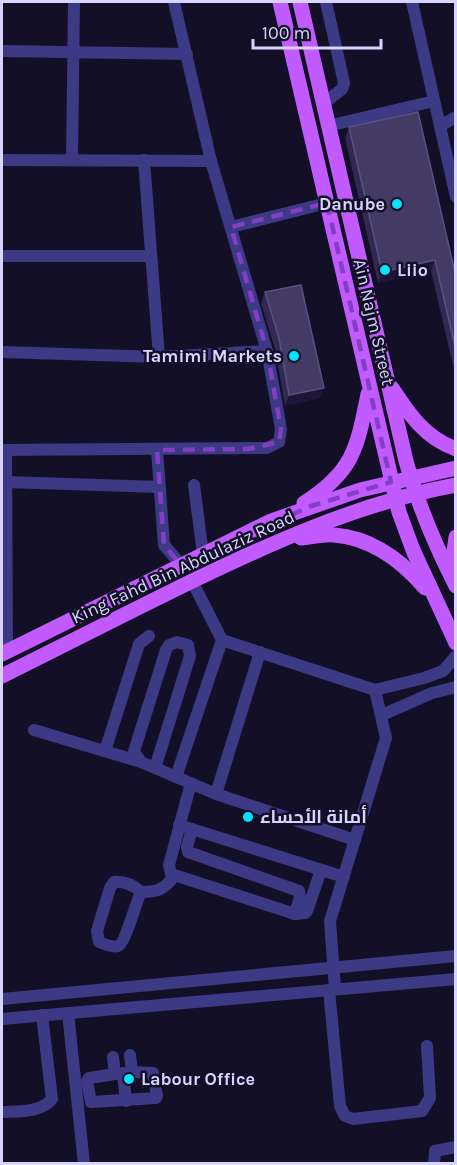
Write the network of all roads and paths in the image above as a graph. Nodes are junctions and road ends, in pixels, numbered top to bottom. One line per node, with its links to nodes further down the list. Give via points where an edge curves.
1 (74, 2): 8 (street)
2 (174, 2): 9 (street)
3 (280, 2): 20 (main road, Ain Najm Street)
4 (300, 2): 11 (main road, Ain Najm Street)
5 (326, 2): 11 (street, via 344,83)
6 (413, 2): 10 (street)
7 (2, 51): 8 (street)
8 (74, 52): 9 (street); 16 (street)
9 (187, 54): 18 (street)
10 (434, 101): 13 (street); 14 (street)
11 (323, 104): 13 (main road, Ain Najm Street)
12 (456, 117): 14 (street)
13 (328, 126): 27 (main road, Ain Najm Street)
14 (440, 126): 19 (street)
15 (2, 160): 16 (street)
16 (72, 160): 17 (street)
17 (144, 160): 18 (street); 23 (street)
18 (211, 161): 21 (street)
19 (456, 197)
20 (327, 203): 21 (street); 28 (main road, Ain Najm Street)
21 (231, 227): 24 (street)
22 (2, 256): 23 (street)
23 (151, 256): 26 (street)
24 (267, 351): 26 (street); 31 (street, via 281,429 279,442 267,448)
25 (2, 352): 26 (street)
26 (159, 357)
27 (387, 381): 29 (main road, via 417,424); 33 (main road, Ain Najm Street)
28 (369, 388): 34 (main road, Ain Najm Street); 41 (main road, via 349,463 320,493)
29 (456, 449)
30 (4, 450): 31 (street); 35 (street)
31 (157, 450): 38 (street)
32 (456, 468): 33 (main road, King Fahd Bin Abdulaziz Road)
33 (410, 477): 34 (main road, King Fahd Bin Abdulaziz Road); 39 (main road, Ain Najm Street)
34 (391, 482): 40 (main road, Ain Najm Street); 41 (main road, King Fahd Bin Abdulaziz Road)
35 (5, 484): 38 (street); 53 (street)
36 (194, 485): 44 (street)
37 (456, 485): 39 (main road, King Fahd Bin Abdulaziz Road)
38 (160, 487): 46 (street, via 164,545)
39 (415, 494): 40 (main road, King Fahd Bin Abdulaziz Road); 48 (main road, Ain Najm Street)
40 (396, 500): 43 (main road, King Fahd Bin Abdulaziz Road); 49 (main road, Ain Najm Street)
41 (285, 516): 44 (main road, King Fahd Bin Abdulaziz Road)
42 (456, 537): 45 (main road)
43 (280, 539): 47 (main road, King Fahd Bin Abdulaziz Road); 49 (main road, via 334,535 358,540 402,564)
44 (203, 554): 46 (main road, King Fahd Bin Abdulaziz Road)
45 (456, 563)
46 (181, 565): 53 (main road, King Fahd Bin Abdulaziz Road)
47 (192, 581): 51 (street); 56 (main road, King Fahd Bin Abdulaziz Road)
48 (456, 586)
49 (436, 601): 52 (main road, Ain Najm Street)
50 (149, 636): 61 (street, via 139,644)
51 (222, 640): 54 (street); 64 (street)
52 (456, 643)
53 (4, 645)
54 (260, 652): 58 (street); 66 (street)
55 (456, 656): 58 (street, via 443,671)
56 (2, 676)
57 (456, 687): 59 (street)
58 (375, 690): 59 (street)
59 (381, 715): 69 (street, via 386,738 384,750)
60 (34, 730): 61 (street)
61 (105, 751): 62 (street)
62 (141, 762): 63 (street); 63 (street, via 134,752 166,650 174,643 186,644 190,656)
63 (155, 768): 64 (street)
64 (176, 777): 65 (street)
65 (191, 783): 66 (street); 67 (street)
66 (216, 794): 69 (street)
67 (179, 825): 68 (street); 71 (street, via 168,870)
68 (192, 830): 70 (street); 74 (street, via 188,852 298,891)
69 (355, 840): 72 (street)
70 (321, 870): 72 (street); 74 (street, via 307,911)
71 (174, 876): 73 (street, via 157,892); 74 (street)
72 (344, 877): 76 (street, via 330,921)
73 (141, 892): 73 (street, via 134,886 114,882 97,931 99,942 120,946)
74 (296, 914)
75 (456, 956): 76 (street)
76 (333, 967): 78 (street); 79 (street)
77 (456, 979): 78 (street)
78 (332, 990): 80 (street); 83 (street, via 340,1107 345,1116 353,1119 422,1111 430,1098)
79 (2, 999)
80 (68, 1013): 81 (street); 90 (street)
81 (42, 1015): 82 (street); 88 (street, via 52,1099 39,1108)
82 (2, 1019)
83 (427, 1046)
84 (130, 1055): 86 (street)
85 (113, 1057): 86 (street)
86 (124, 1073): 87 (street); 87 (street, via 153,1073 157,1096); 87 (street, via 89,1078 89,1098 94,1103)
87 (126, 1101)
88 (2, 1112)
89 (456, 1147): 91 (street, via 435,1151)
90 (84, 1164)
91 (434, 1164)

